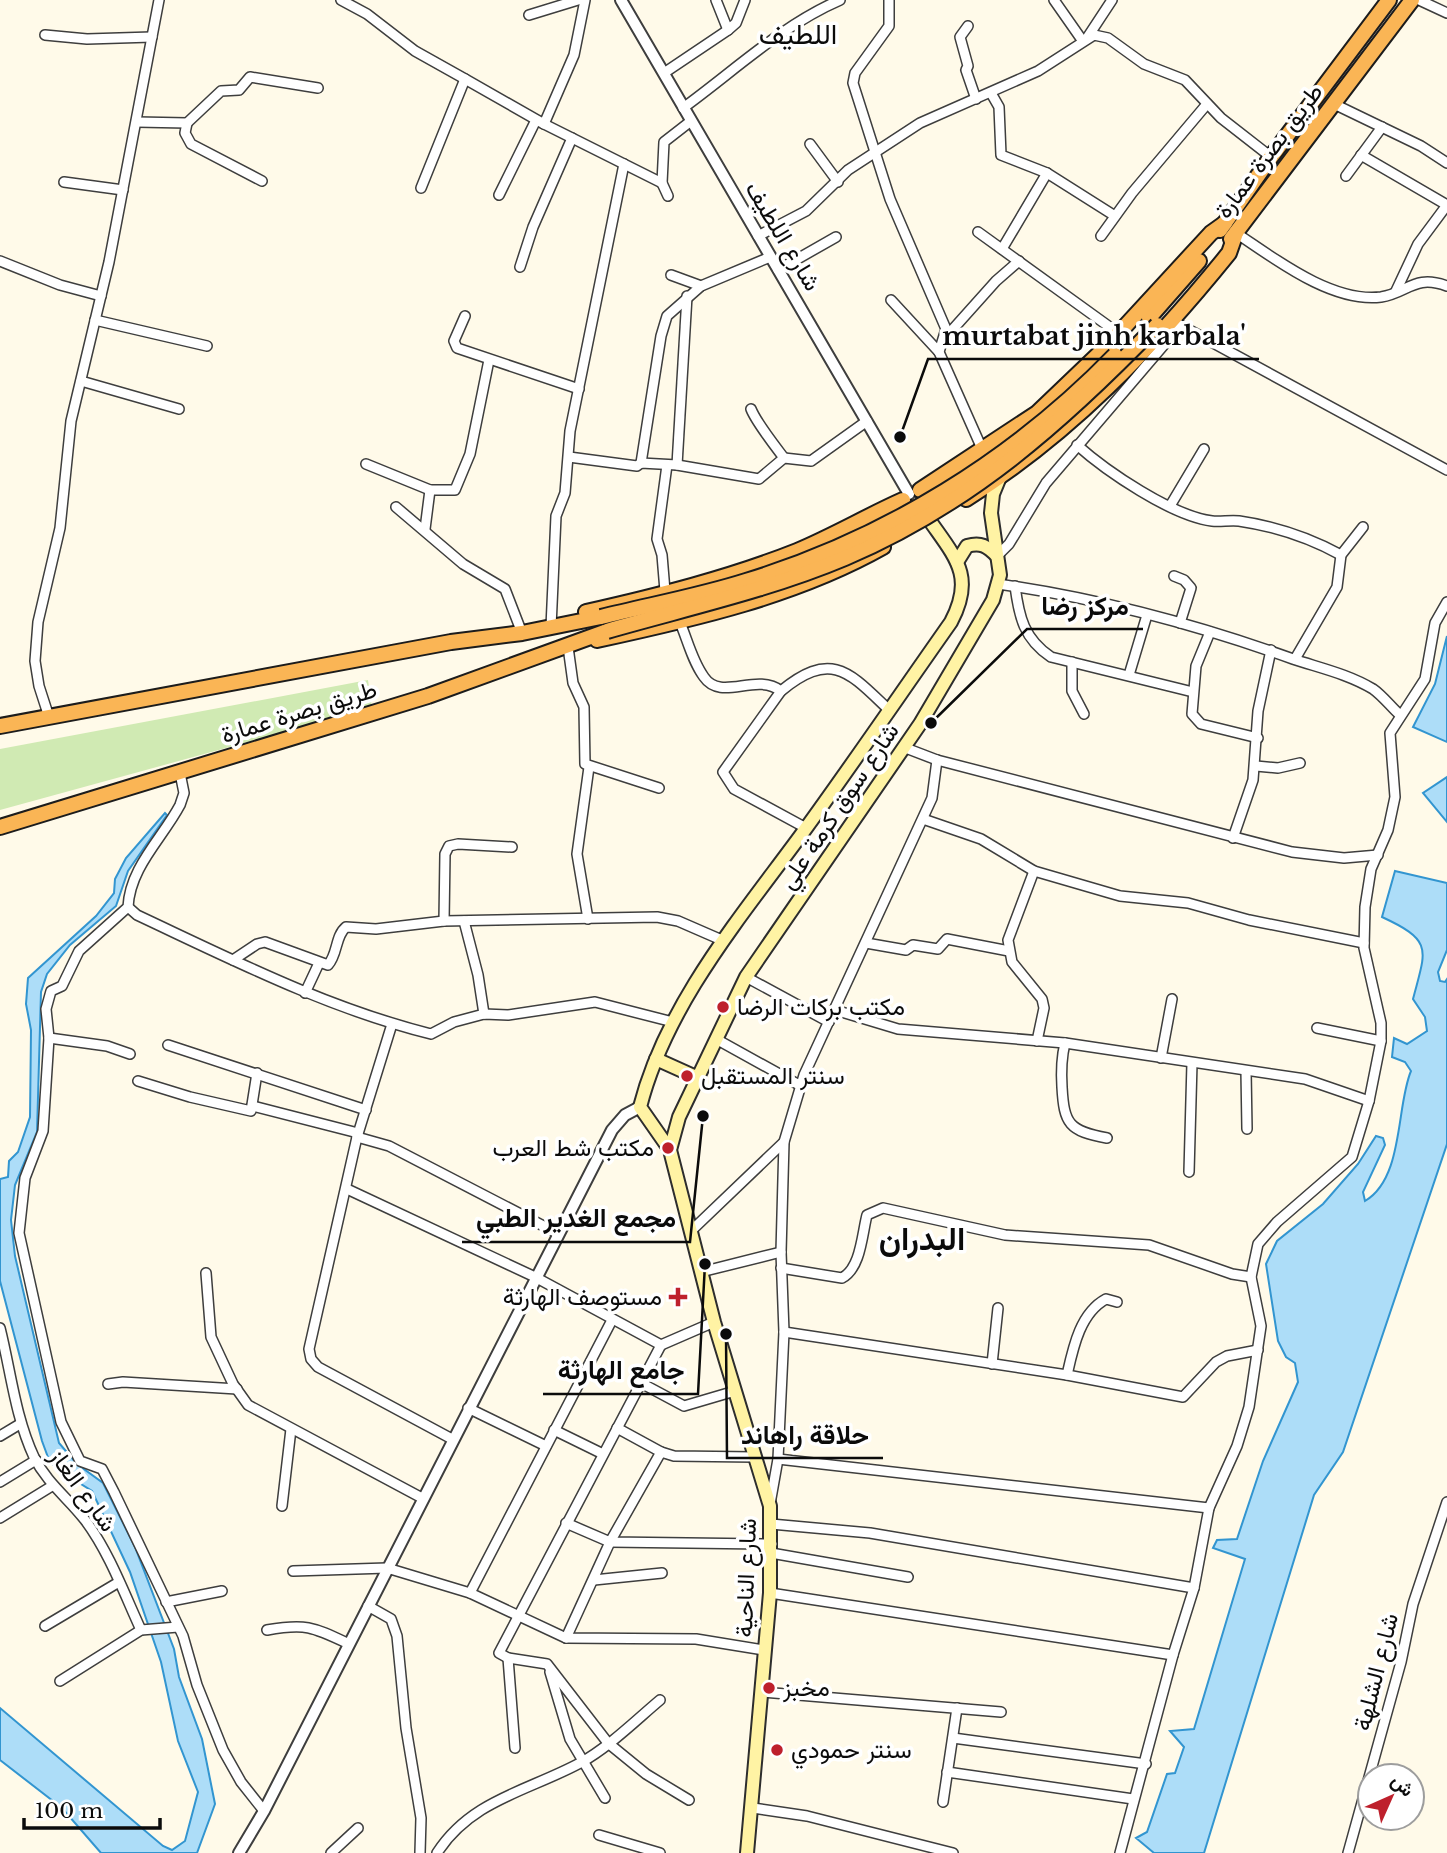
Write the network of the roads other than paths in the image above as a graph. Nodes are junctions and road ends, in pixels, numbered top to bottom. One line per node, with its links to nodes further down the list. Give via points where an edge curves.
1 (159, 0): 20 (street)
2 (341, 0): 23 (street)
3 (578, 0): 16 (street)
4 (585, 0): 32 (street, via 574,55)
5 (621, 0): 22 (street, شارع اللطيف)
6 (716, 0): 18 (street)
7 (745, 0): 18 (street, via 736,23)
8 (840, 0): 29 (street, via 780,33)
9 (889, 0): 37 (street, via 889,26 855,73 853,83)
10 (1054, 0): 21 (street)
11 (1112, 0): 21 (street)
12 (1389, 0): 39 (highway, طريق بصرة عمارة)
13 (1412, 0): 28 (highway, طريق بصرة عمارة)
14 (1419, 0): 15 (street)
15 (1447, 13)
16 (529, 15)
17 (968, 26): 26 (street, via 960,37)
18 (728, 30): 22 (street)
19 (45, 35): 20 (street)
20 (152, 37): 31 (street)
21 (1084, 39): 25 (street, via 1038,71); 27 (street, via 1094,35 1108,38 1144,64 1176,74)
22 (664, 73): 29 (street, شارع اللطيف)
23 (464, 79): 32 (street); 48 (street)
24 (318, 88): 33 (street, via 250,77 239,90 220,91)
25 (990, 93): 26 (street); 42 (street, via 999,107 1001,155)
26 (976, 99): 37 (street, via 920,123)
27 (1207, 104): 39 (street); 53 (street)
28 (1334, 104): 34 (street); 54 (highway, طريق بصرة عمارة)
29 (683, 108): 30 (street, شارع اللطيف)
30 (691, 121): 47 (street, via 664,142); 56 (street, شارع اللطيف)
31 (137, 122): 33 (street); 49 (street)
32 (540, 122): 35 (street); 50 (street)
33 (187, 123): 44 (street, via 185,133 191,144)
34 (1382, 127): 38 (street); 40 (street)
35 (572, 138): 41 (street); 63 (street)
36 (810, 144): 46 (street)
37 (874, 153): 46 (street); 76 (street, via 939,309)
38 (1362, 155): 43 (street); 52 (street)
39 (1271, 156): 54 (highway, طريق بصرة عمارة)
40 (1447, 163)
41 (624, 164): 47 (street); 81 (street)
42 (1047, 173): 53 (street); 59 (street)
43 (1346, 176)
44 (262, 181)
45 (64, 182): 49 (street)
46 (838, 182): 56 (street, via 806,211)
47 (662, 183): 51 (street)
48 (421, 188)
49 (123, 190): 69 (street)
50 (499, 195)
51 (668, 196)
52 (1447, 205): 68 (street, via 1418,244)
53 (1115, 216): 57 (street)
54 (1230, 228): 68 (street, via 1298,274 1344,293 1375,297); 74 (highway, طريق بصرة عمارة); 75 (highway, via 1211,233)
55 (978, 232): 59 (street)
56 (758, 236): 60 (street, شارع اللطيف)
57 (1101, 236)
58 (836, 237): 64 (street)
59 (1002, 249): 62 (street)
60 (770, 257): 64 (street, شارع اللطيف); 66 (street)
61 (0, 261): 69 (street)
62 (1019, 261): 75 (street); 76 (street)
63 (520, 267)
64 (778, 270): 84 (street, شارع اللطيف)
65 (671, 275): 66 (street)
66 (701, 286): 70 (street)
67 (1447, 286): 68 (street, via 1412,283)
68 (1395, 291)
69 (101, 296): 73 (street)
70 (687, 296): 91 (street, via 667,316 661,337); 93 (street)
71 (891, 300): 78 (street)
72 (465, 316): 79 (street, via 454,345)
73 (95, 320): 77 (street); 80 (street)
74 (1165, 322): 85 (street); 94 (street); 95 (highway, via 1078,416); 115 (highway, bridge, via 1046,433 979,484 926,516 846,557 784,581)
75 (1118, 333): 87 (highway, via 1037,412)
76 (944, 338): 78 (street)
77 (207, 346)
78 (939, 352): 87 (street)
79 (489, 360): 81 (street); 97 (street, via 460,485 449,492)
80 (81, 381): 82 (street); 129 (street, via 71,421 60,528 38,622 35,661)
81 (579, 389): 88 (street)
82 (179, 409)
83 (751, 409): 89 (street)
84 (867, 421): 89 (street, via 811,461); 98 (street, شارع اللطيف)
85 (1077, 445): 99 (street, via 1095,462); 105 (street)
86 (1204, 449): 99 (street)
87 (983, 451): 90 (highway)
88 (569, 457): 91 (street); 116 (street, via 565,493 556,516)
89 (784, 458): 93 (street, via 760,478)
90 (967, 461): 96 (highway, via 964,472 969,482); 98 (highway)
91 (641, 463): 93 (street)
92 (366, 464): 97 (street)
93 (672, 465): 110 (street, via 657,539)
94 (1447, 470)
95 (1000, 477): 96 (highway); 105 (main road, via 991,513)
96 (985, 488): 101 (highway)
97 (430, 490): 103 (street)
98 (911, 494): 101 (main road, via 932,496 935,502); 101 (main road, via 902,513 906,519); 110 (highway, via 771,561)
99 (1170, 506): 104 (street, via 1210,521 1237,521 1292,534)
100 (396, 507): 103 (street)
101 (927, 520): 106 (main road, شارع سوق كرمة علي); 113 (highway, via 839,569 742,604)
102 (1363, 527): 104 (street)
103 (425, 529): 118 (street, via 463,564 505,589)
104 (1340, 555): 121 (street, via 1337,587)
105 (997, 556): 106 (main road, via 976,544 967,547); 108 (main road)
106 (957, 562): 126 (main road, شارع سوق كرمة علي, via 964,579 962,602)
107 (1174, 576): 114 (street, via 1191,588)
108 (999, 584): 109 (street); 132 (main road, شارع سوق كرمة علي, via 966,648)
109 (1015, 586): 112 (street); 122 (street, via 1020,621 1035,646 1051,657)
110 (665, 591): 116 (highway, via 564,617)
111 (1447, 602): 128 (street, via 1435,623 1425,679)
112 (1147, 615): 114 (street); 123 (street)
113 (679, 620): 119 (highway); 124 (street, via 705,680 728,688 763,682)
114 (1180, 623): 117 (street)
115 (604, 624): 116 (highway, طريق بصرة عمارة); 119 (highway, طريق بصرة عمارة)
116 (551, 627): 118 (highway, طريق بصرة عمارة)
117 (1210, 632): 120 (street); 125 (street, via 1196,666)
118 (522, 633): 129 (highway, طريق بصرة عمارة, via 451,642)
119 (568, 647): 136 (street, via 573,683 584,707 584,758); 137 (highway, طريق بصرة عمارة)
120 (1271, 650): 121 (street); 131 (street, via 1258,711)
121 (1295, 659): 128 (street, via 1346,675 1375,691)
122 (1072, 662): 123 (street); 127 (street, via 1072,691)
123 (1129, 675): 125 (street)
124 (781, 691): 126 (street, via 831,667 841,669); 141 (street, via 723,772 734,789)
125 (1193, 692): 131 (street, via 1195,720)
126 (889, 710): 141 (main road, شارع سوق كرمة علي)
127 (1084, 714)
128 (1400, 715): 144 (street, via 1390,733 1395,797)
129 (49, 717): 130 (highway, طريق بصرة عمارة)
130 (0, 726)
131 (1258, 738): 135 (street)
132 (903, 747): 133 (street); 156 (main road, شارع سوق كرمة علي)
133 (937, 760): 139 (street, via 932,798); 142 (street)
134 (1300, 763): 135 (street)
135 (1256, 766): 142 (street)
136 (589, 768): 138 (street); 147 (street, via 577,854)
137 (180, 773): 140 (highway, طريق بصرة عمارة); 146 (street, via 184,793 180,805 137,871)
138 (659, 788)
139 (923, 819): 145 (street, via 981,839); 151 (street)
140 (0, 827)
141 (806, 828): 150 (main road, شارع سوق كرمة علي)
142 (1233, 838): 144 (street, via 1292,852 1344,858)
143 (512, 847): 149 (street, via 449,846)
144 (1378, 855): 152 (street, via 1368,885)
145 (1034, 872): 152 (street, via 1119,896 1188,903); 153 (street, via 1015,916)
146 (128, 907): 154 (street, via 136,915); 165 (street, via 79,951 62,986 51,990 46,1009)
147 (588, 919): 148 (street); 150 (street, via 657,917)
148 (464, 920): 149 (street); 160 (street)
149 (444, 921): 155 (street, via 376,929 346,927 333,959 328,965)
150 (724, 941): 161 (main road, شارع سوق كرمة علي)
151 (866, 943): 153 (street, via 906,950 913,945 938,949 947,939); 159 (street)
152 (1364, 943): 168 (street)
153 (1009, 951): 167 (street, via 1012,962 1042,999)
154 (233, 960): 155 (street, via 265,942); 157 (street)
155 (319, 963): 157 (street)
156 (746, 977): 162 (street); 166 (main road, شارع سوق كرمة علي)
157 (305, 993): 163 (street)
158 (1172, 999): 172 (street)
159 (835, 1010): 162 (street); 167 (street, via 898,1029)
160 (484, 1014): 161 (street, via 508,1015 595,1002); 163 (street, via 431,1034)
161 (673, 1022): 173 (main road, شارع سوق كرمة علي)
162 (829, 1022): 179 (street)
163 (392, 1024): 183 (street)
164 (1317, 1028): 168 (street)
165 (50, 1038): 171 (street); 250 (street, via 43,1131 24,1178 19,1233 61,1422 80,1461 102,1469)
166 (716, 1039): 177 (main road, شارع سوق كرمة علي); 179 (street)
167 (1037, 1041): 169 (street)
168 (1381, 1041): 180 (street)
169 (1065, 1043): 172 (street); 188 (street, via 1060,1063 1063,1115 1077,1130)
170 (168, 1045): 176 (street)
171 (130, 1054)
172 (1161, 1058): 174 (street)
173 (656, 1059): 177 (main road); 182 (main road, شارع سوق كرمة علي)
174 (1192, 1063): 175 (street); 191 (street)
175 (1246, 1072): 180 (street, via 1305,1079); 186 (street)
176 (257, 1073): 181 (street); 183 (street)
177 (696, 1077): 184 (main road, شارع سوق كرمة علي)
178 (138, 1081): 181 (street, via 248,1111)
179 (801, 1086): 189 (street)
180 (1370, 1101): 200 (street, via 1352,1157 1264,1236)
181 (253, 1106): 187 (street)
182 (640, 1107): 185 (main road); 194 (street, via 612,1130)
183 (366, 1110): 187 (street)
184 (679, 1117): 185 (main road, via 664,1123); 190 (main road, شارع سوق كرمة علي)
185 (649, 1121): 190 (main road)
186 (1247, 1129)
187 (358, 1135): 192 (street); 194 (street, via 389,1146)
188 (1107, 1138)
189 (784, 1142): 193 (street); 195 (street)
190 (670, 1150): 193 (main road, شارع الناحية)
191 (1189, 1172)
192 (347, 1189): 199 (street); 221 (street, via 310,1359)
193 (691, 1231): 197 (main road, شارع الناحية)
194 (557, 1233): 199 (street)
195 (781, 1252): 196 (street); 197 (street)
196 (781, 1268): 200 (street, via 842,1278 849,1274 867,1215 883,1208 1005,1235 1149,1245 1232,1275); 206 (street)
197 (701, 1272): 204 (main road, شارع الناحية)
198 (206, 1273): 213 (street, via 211,1337)
199 (535, 1277): 203 (street); 215 (street)
200 (1251, 1277): 208 (street, via 1260,1316)
201 (1116, 1302): 210 (street, via 1107,1299 1088,1315)
202 (998, 1308): 209 (street)
203 (612, 1320): 207 (street); 219 (street)
204 (715, 1322): 207 (street); 214 (main road, شارع الناحية)
205 (0, 1328): 216 (street, شارع الغاز)
206 (784, 1332): 209 (street); 226 (street)
207 (661, 1345): 211 (street)
208 (1258, 1350): 210 (street, via 1216,1362 1183,1397); 234 (street, via 1237,1446)
209 (992, 1364): 210 (street)
210 (1067, 1375)
211 (641, 1383): 214 (street, via 684,1406); 217 (street)
212 (108, 1384): 213 (street)
213 (237, 1389): 218 (street, via 248,1405)
214 (735, 1391): 225 (main road, شارع الناحية)
215 (468, 1408): 221 (street); 222 (street)
216 (20, 1424): 220 (street); 227 (street, شارع الغاز)
217 (617, 1428): 223 (street); 224 (street)
218 (290, 1429): 230 (street); 232 (street)
219 (554, 1430): 222 (street); 224 (street)
220 (0, 1436)
221 (452, 1439): 230 (street)
222 (546, 1446): 248 (street)
223 (661, 1452): 225 (street); 238 (street)
224 (603, 1454): 236 (street)
225 (754, 1457): 233 (main road, شارع الناحية)
226 (778, 1459): 233 (street); 234 (street)
227 (36, 1460): 228 (street); 229 (street, شارع الغاز)
228 (0, 1482)
229 (52, 1486): 235 (street); 245 (street, شارع الغاز, via 85,1520)
230 (422, 1498): 240 (street)
231 (1447, 1502): 290 (street, شارع الشلهة, via 1413,1604)
232 (282, 1506)
233 (770, 1506): 237 (main road, شارع الناحية)
234 (1209, 1508): 246 (street)
235 (0, 1518)
236 (566, 1523): 238 (street); 252 (street)
237 (771, 1524): 239 (main road, شارع الناحية); 246 (street, via 870,1533)
238 (610, 1542): 239 (street); 244 (street)
239 (772, 1548): 243 (street); 249 (main road, شارع الناحية)
240 (387, 1568): 241 (street); 248 (street); 251 (street)
241 (293, 1571)
242 (662, 1573): 244 (street)
243 (908, 1577)
244 (594, 1580): 257 (street)
245 (119, 1582): 253 (street); 255 (street, شارع الغاز)
246 (1194, 1588): 260 (street)
247 (222, 1591): 250 (street)
248 (470, 1593): 252 (street)
249 (770, 1593): 259 (main road, شارع الناحية); 260 (street)
250 (166, 1602): 254 (street)
251 (368, 1606): 258 (street); 284 (street, via 391,1619 397,1636 421,1818)
252 (518, 1614): 257 (street); 261 (street, via 499,1653)
253 (45, 1626)
254 (178, 1627): 255 (street); 279 (street, via 223,1750)
255 (141, 1630): 263 (street)
256 (267, 1630): 258 (street, via 299,1625)
257 (566, 1638): 259 (street, via 696,1639)
258 (349, 1644): 279 (street)
259 (764, 1650): 264 (main road, شارع الناحية)
260 (1172, 1655): 272 (street)
261 (508, 1658): 262 (street); 270 (street)
262 (547, 1664): 269 (street); 271 (street, via 570,1740)
263 (60, 1681)
264 (762, 1692): 266 (street); 278 (main road, شارع الناحية)
265 (660, 1700): 269 (street)
266 (957, 1708): 267 (street); 268 (street)
267 (1001, 1712)
268 (953, 1738): 272 (street); 273 (street)
269 (608, 1743): 271 (street); 276 (street)
270 (515, 1748)
271 (582, 1762): 274 (street); 285 (street, via 480,1809)
272 (1146, 1764): 275 (street)
273 (947, 1772): 275 (street); 277 (street)
274 (606, 1798)
275 (1133, 1799): 289 (street)
276 (689, 1800)
277 (943, 1802)
278 (753, 1808): 287 (main road, شارع الناحية); 288 (street, via 807,1816)
279 (264, 1811): 282 (street)
280 (358, 1828): 283 (street)
281 (599, 1835): 286 (street)
282 (239, 1853)
283 (331, 1853)
284 (420, 1853)
285 (437, 1853)
286 (660, 1853)
287 (747, 1853)
288 (953, 1853)
289 (1120, 1853)
290 (1348, 1853)

